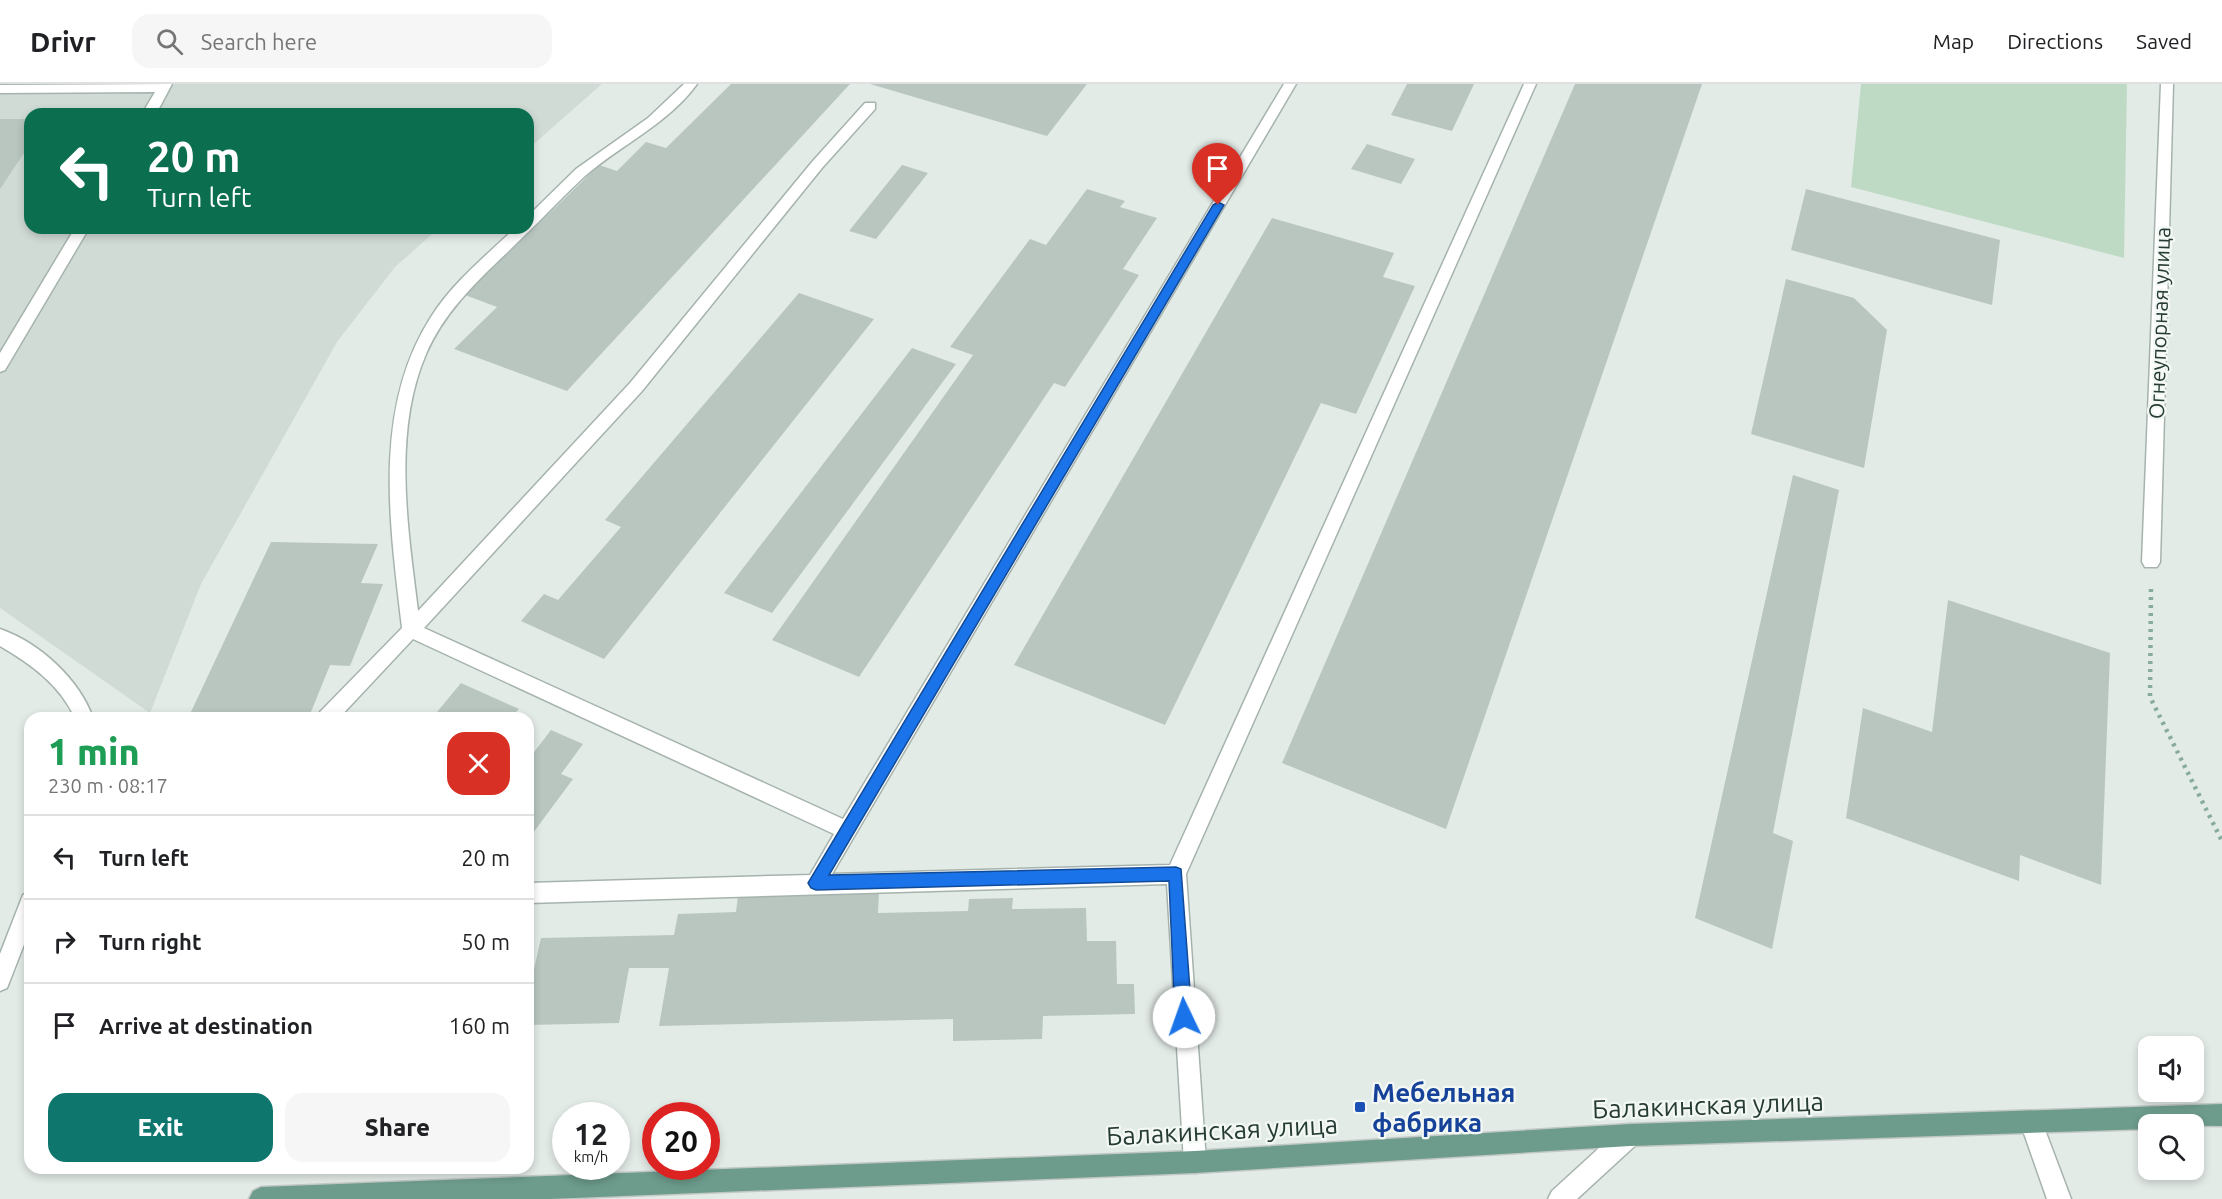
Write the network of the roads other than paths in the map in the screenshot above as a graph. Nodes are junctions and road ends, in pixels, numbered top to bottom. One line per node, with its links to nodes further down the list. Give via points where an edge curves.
1 (691, 84): 9 (street, via 653,121 581,172)
2 (1290, 84): 18 (street)
3 (1530, 84): 19 (street)
4 (2167, 84): 13 (street, Огнеупорная улица)
5 (165, 86): 6 (street); 8 (street)
6 (0, 89)
7 (870, 106): 14 (street, via 636,387)
8 (152, 108)
9 (534, 218)
10 (78, 234): 12 (street)
11 (518, 234): 14 (street, via 453,298 436,320 416,362 402,423 397,471)
12 (0, 366)
13 (2151, 562)
14 (411, 630): 17 (street); 18 (street)
15 (0, 637): 16 (street, via 63,681)
16 (82, 712)
17 (333, 712)
18 (847, 830): 20 (street)
19 (1176, 874): 20 (street); 27 (street)
20 (816, 883): 21 (street)
21 (534, 893)
22 (24, 918): 23 (street)
23 (0, 981)
24 (2222, 1115): 25 (main road, Балакинская улица)
25 (2031, 1122): 26 (main road, Балакинская улица); 31 (street)
26 (1630, 1135): 27 (main road, Балакинская улица); 30 (street)
27 (1195, 1162): 28 (main road, Балакинская улица)
28 (438, 1195): 29 (main road, Балакинская улица)
29 (261, 1199)
30 (1560, 1199)
31 (2059, 1199)

